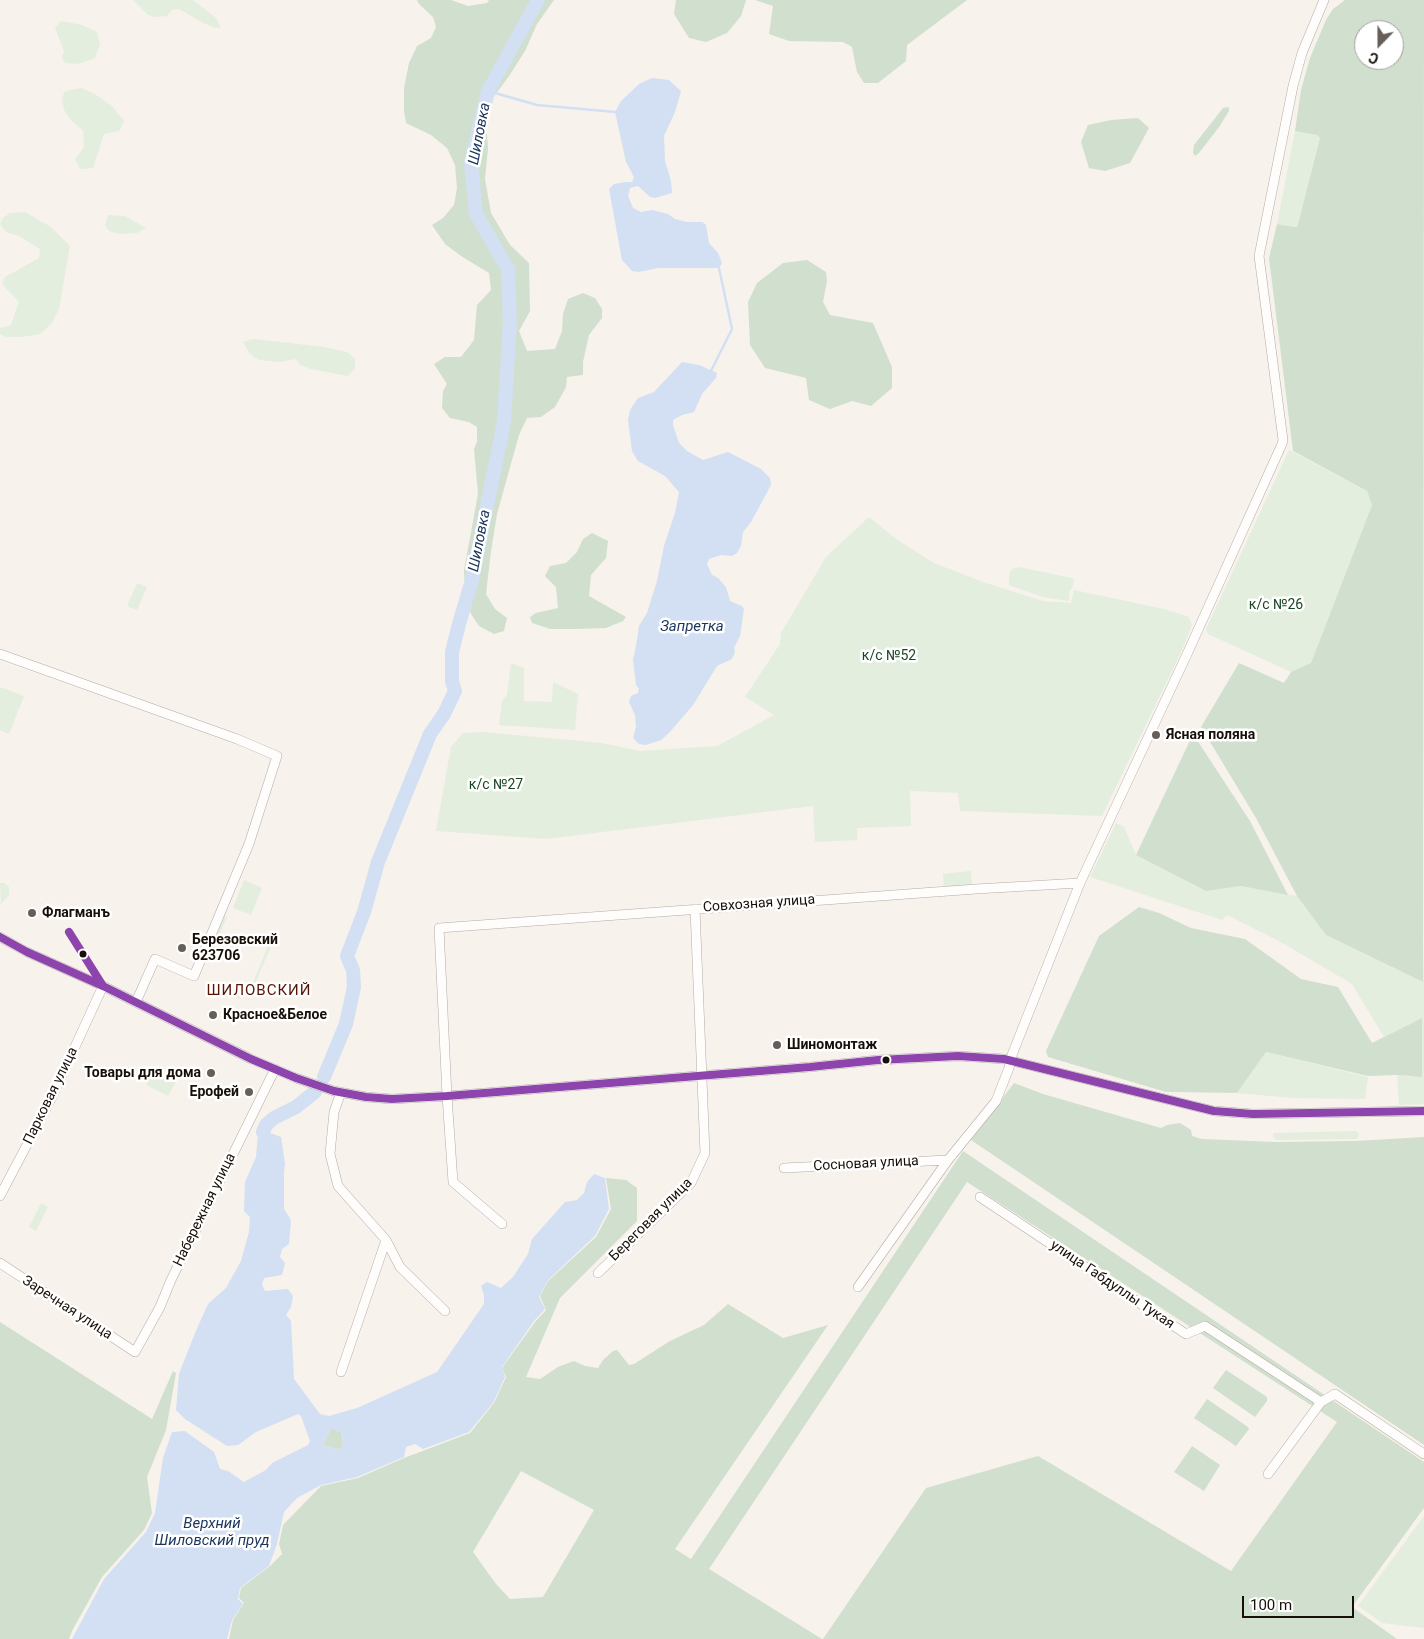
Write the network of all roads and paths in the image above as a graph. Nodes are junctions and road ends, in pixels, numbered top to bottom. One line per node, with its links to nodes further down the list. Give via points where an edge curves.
1 (1324, 0): 3 (street, via 1302,53 1293,86 1259,256 1282,444)
2 (0, 654): 7 (street, via 277,756 248,844 194,976 155,959)
3 (1080, 883): 4 (street, Совхозная улица); 8 (street)
4 (695, 909): 10 (street, Береговая улица); 12 (street, Совхозная улица, via 439,928)
5 (0, 937): 6 (street)
6 (101, 990): 7 (street); 16 (street, Парковая улица, via 51,1099)
7 (136, 1002): 9 (street)
8 (1011, 1060): 10 (street, via 958,1056 878,1060); 13 (street, via 1214,1111 1253,1114); 14 (street, via 996,1101)
9 (275, 1069): 11 (street); 24 (street, Набережная улица, via 160,1308)
10 (702, 1076): 12 (street); 21 (street, Береговая улица, via 705,1153 691,1183)
11 (337, 1091): 12 (street, via 392,1099); 19 (street, via 330,1154 338,1186)
12 (447, 1096): 18 (street, via 453,1182)
13 (1424, 1112)
14 (948, 1160): 15 (street, Сосновая улица); 22 (street)
15 (784, 1168)
16 (0, 1196)
17 (980, 1197): 26 (street, улица Габдуллы Тукая, via 1186,1334 1205,1326)
18 (502, 1224)
19 (386, 1240): 23 (street, via 400,1267); 25 (street)
20 (0, 1263): 24 (street, Заречная улица)
21 (598, 1273)
22 (858, 1287)
23 (446, 1311)
24 (135, 1352)
25 (341, 1372)
26 (1321, 1402): 27 (street, via 1335,1394); 28 (street)
27 (1424, 1454)
28 (1268, 1474)

